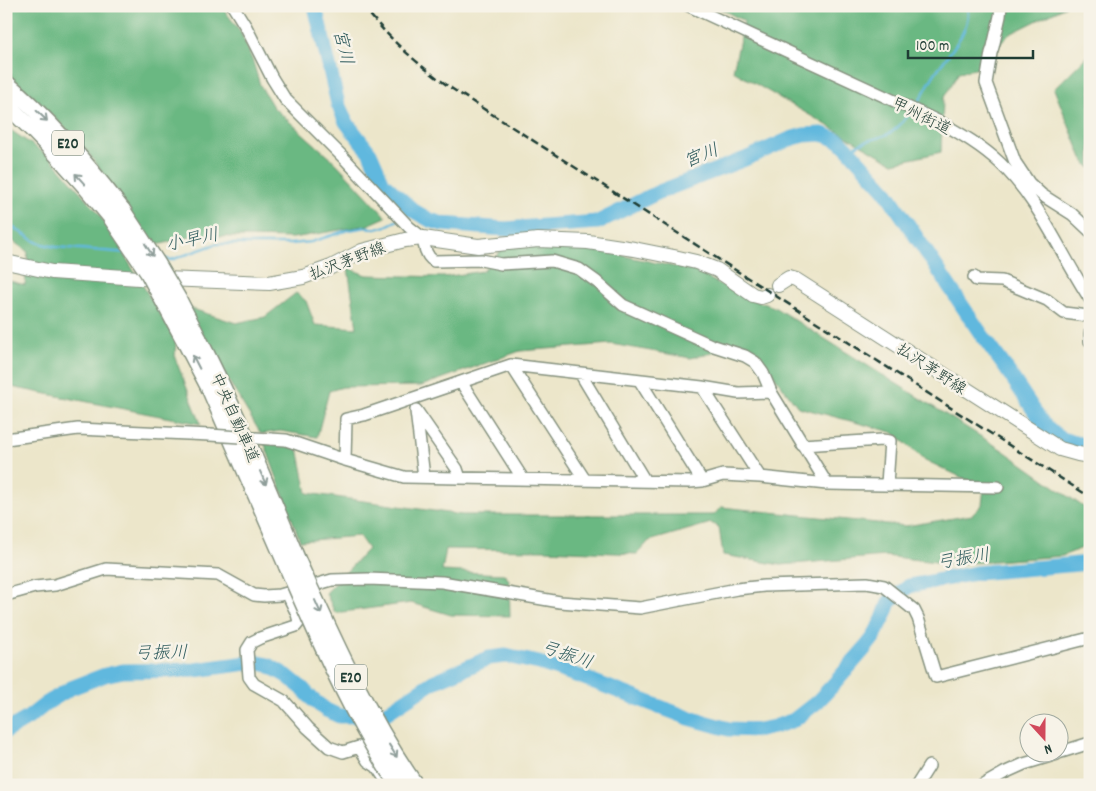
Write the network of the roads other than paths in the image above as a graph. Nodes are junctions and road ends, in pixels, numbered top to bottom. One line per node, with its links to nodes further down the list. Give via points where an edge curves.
1 (233, 6): 9 (street, via 285,99)
2 (690, 6): 6 (street, 甲州街道, via 940,122 976,143)
3 (1001, 6): 6 (street, via 986,83 1015,162)
4 (6, 82): 7 (highway, 中央自動車道 / E20, one-way to 7, via 49,123 100,180)
5 (6, 104): 7 (highway, 中央自動車道 / E20, one-way to 5)
6 (1038, 199): 8 (street, via 1072,214); 14 (street, 甲州街道)
7 (116, 213): 40 (highway, 中央自動車道 / E20, bridge, via 148,272 222,383 273,501)
8 (1090, 231)
9 (423, 238): 10 (main road, 払沢茅野線, via 362,252 331,268 303,277 269,283 52,272); 13 (main road, 払沢茅野線, via 478,246 538,240 588,242 634,249 696,262 718,270 753,295); 23 (street, via 424,247 434,261 481,260 501,264 552,261 579,269 623,306 755,362)
10 (6, 262)
11 (974, 277): 15 (street, via 976,280 1002,281 1047,300 1064,314)
12 (778, 285): 28 (main road, 払沢茅野線, via 789,278 796,280 1060,448)
13 (767, 295)
14 (1090, 299)
15 (1090, 318)
16 (1090, 333): 17 (street)
17 (1090, 341)
18 (511, 365): 19 (street); 21 (street); 34 (street)
19 (580, 373): 20 (street); 36 (street)
20 (640, 381): 22 (street); 35 (street)
21 (461, 382): 24 (street); 33 (street)
22 (702, 388): 23 (street, via 738,393); 31 (street)
23 (771, 392): 27 (street)
24 (411, 398): 25 (street); 29 (street, via 346,419)
25 (416, 410): 30 (street); 32 (street)
26 (6, 439): 29 (street, bridge, via 78,429 210,435 286,440)
27 (802, 445): 37 (street); 38 (street, via 890,441)
28 (1090, 456)
29 (345, 460): 30 (street, via 404,477)
30 (424, 477): 32 (street)
31 (760, 477): 35 (street, via 723,474); 37 (street)
32 (460, 478): 33 (street)
33 (523, 479): 34 (street)
34 (585, 480): 36 (street)
35 (702, 481): 36 (street)
36 (645, 482)
37 (827, 484): 38 (street)
38 (887, 484): 39 (street)
39 (998, 487)
40 (292, 564): 49 (highway, 中央自動車道 / E20, bridge, via 347,698); 50 (highway, 中央自動車道 / E20, one-way to 50, bridge, via 382,733)
41 (287, 593): 42 (street, via 254,594 218,575 106,569 55,585); 43 (street, via 332,580 442,582 560,602 640,608 737,589 867,582 884,586 914,610 936,677); 48 (street, via 299,622 296,626 252,642 248,650 249,677 254,684 284,701 329,747 343,752 359,747)
42 (6, 595)
43 (1090, 638)
44 (1090, 743): 45 (street)
45 (1068, 750)
46 (1024, 764): 52 (street)
47 (929, 766): 51 (street)
48 (389, 785)
49 (398, 785)
50 (415, 785)
51 (917, 785)
52 (983, 785)

